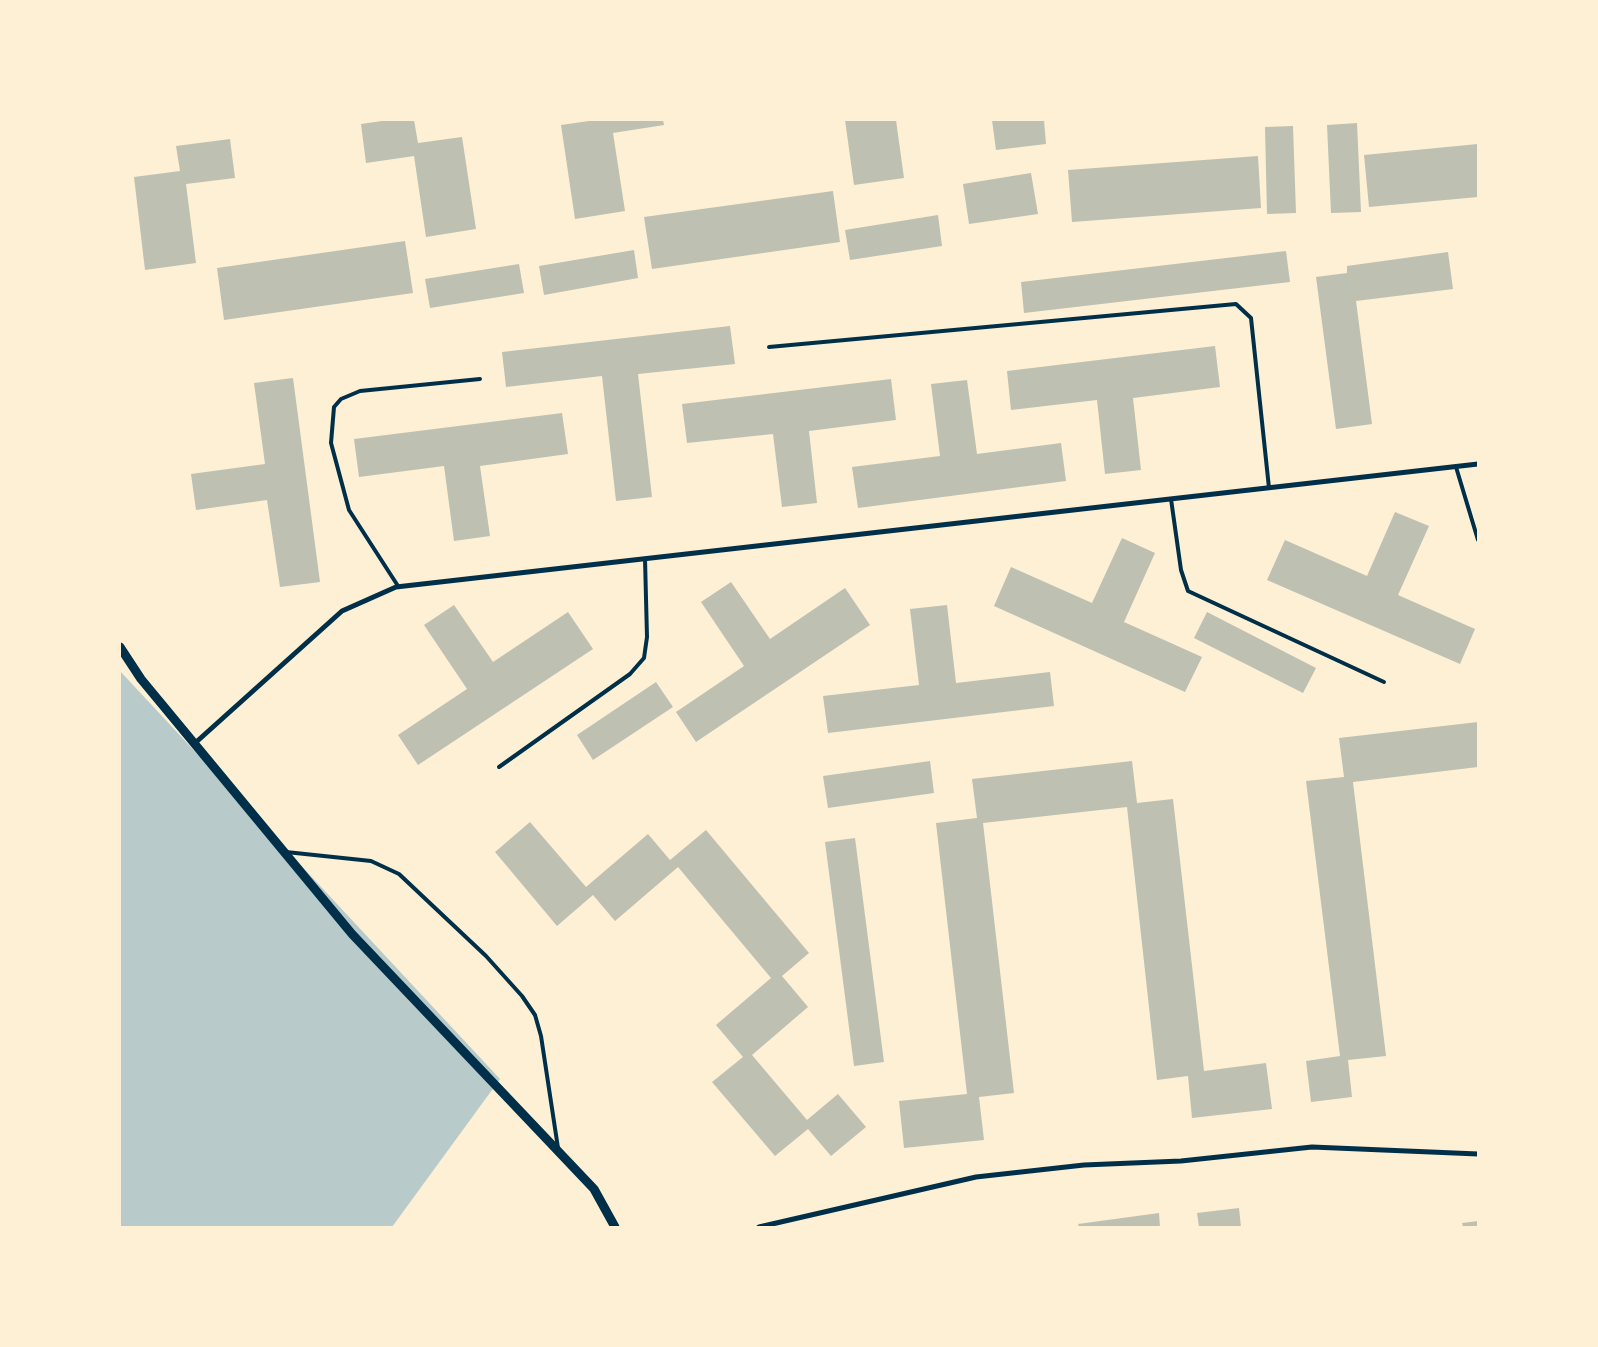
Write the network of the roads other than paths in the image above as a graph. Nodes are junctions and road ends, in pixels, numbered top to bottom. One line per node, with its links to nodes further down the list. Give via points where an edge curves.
1 (769, 347): 5 (lane, via 1236,304 1251,318 1254,334)
2 (480, 379): 9 (lane, via 360,391 341,399 334,407 331,443 349,510)
3 (1478, 464): 4 (street)
4 (1456, 467): 5 (street); 7 (lane)
5 (1269, 488): 6 (street)
6 (1171, 499): 8 (street); 11 (lane, via 1181,570 1188,591)
7 (1478, 540)
8 (645, 559): 9 (street); 13 (lane, via 647,637 644,658 630,674)
9 (398, 586): 12 (street, via 342,611)
10 (120, 647): 12 (street, via 140,679)
11 (1384, 682)
12 (194, 744): 14 (street)
13 (499, 767)
14 (284, 852): 15 (street, via 352,934); 15 (lane, via 371,861 399,874 486,956 535,1015)
15 (558, 1151): 17 (street, via 594,1189)
16 (1478, 1154): 18 (street, via 1312,1147 1181,1161 1084,1165 976,1177)
17 (615, 1227)
18 (759, 1227)

